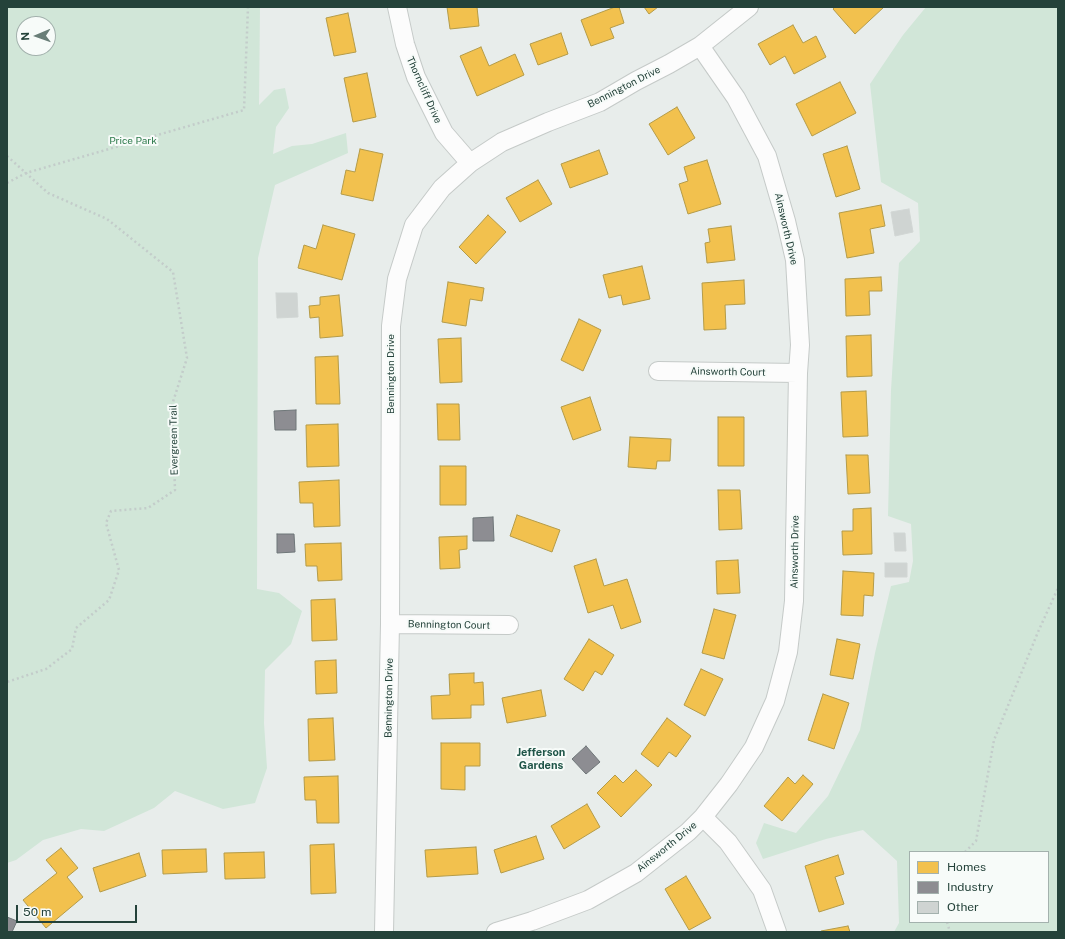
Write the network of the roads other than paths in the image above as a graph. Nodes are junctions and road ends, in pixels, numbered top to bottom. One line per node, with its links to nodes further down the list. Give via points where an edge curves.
1 (397, 7): 4 (street, Thorncliff Drive, via 404,44 416,77 444,133)
2 (749, 7): 3 (street, Bennington Drive)
3 (700, 46): 4 (street, Bennington Drive, via 600,102 502,142); 6 (street, Ainsworth Drive, via 736,98 767,156 795,260 800,345)
4 (470, 163): 7 (street, Bennington Drive, via 442,188 414,225 397,279 391,326)
5 (658, 371): 6 (street, Ainsworth Court)
6 (798, 373): 9 (street, Ainsworth Drive, via 794,601 788,652 775,701 754,747)
7 (390, 624): 8 (street, Bennington Court); 10 (street, Bennington Drive)
8 (509, 625)
9 (703, 817): 11 (street, Ainsworth Drive, via 636,873 588,900); 12 (street, via 728,842 762,890)
10 (384, 932)
11 (496, 932)
12 (777, 932)

